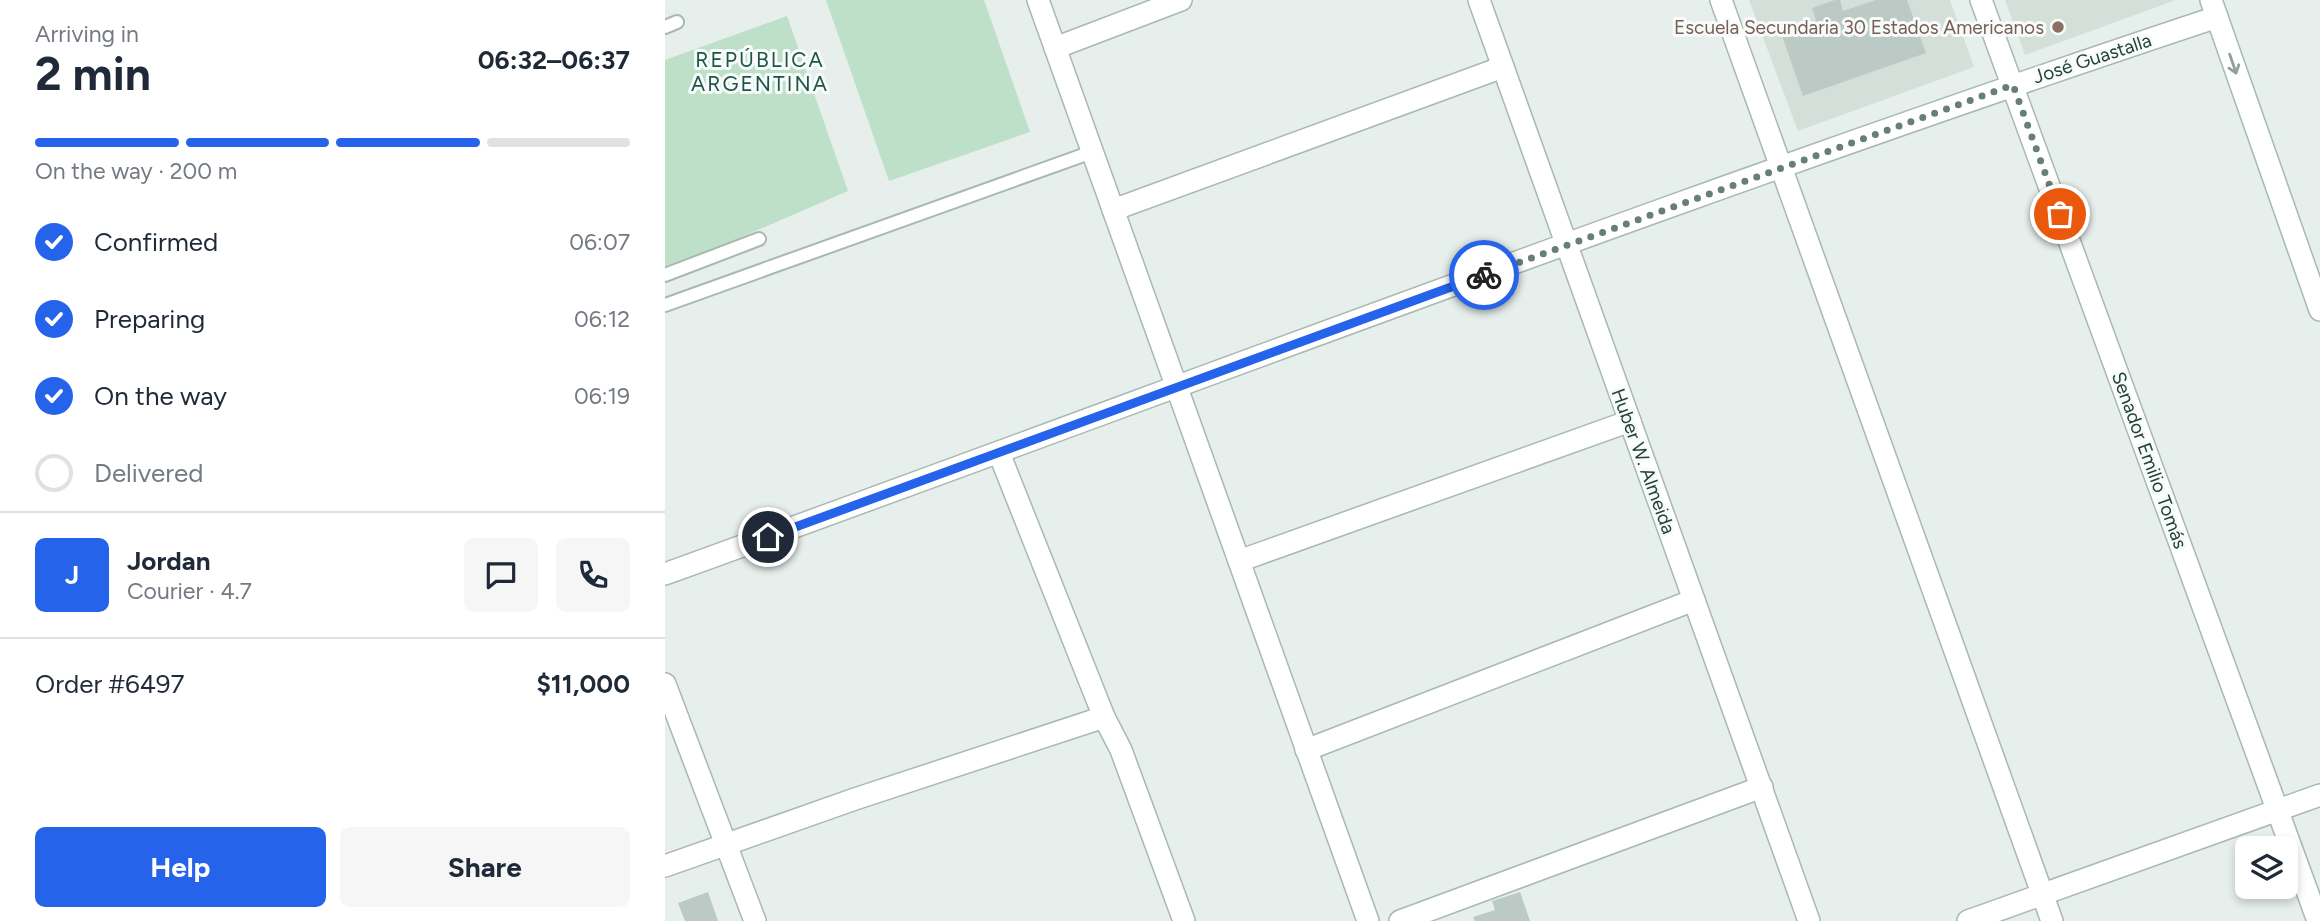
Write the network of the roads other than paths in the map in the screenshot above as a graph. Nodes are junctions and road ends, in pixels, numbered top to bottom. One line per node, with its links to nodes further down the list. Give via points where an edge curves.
1 (1038, 0): 7 (street)
2 (1181, 0): 7 (street)
3 (1479, 0): 8 (street, Huber W. Almeida)
4 (1721, 0): 11 (street)
5 (1981, 0): 9 (street, Senador Emilio Tomás)
6 (2214, 9): 9 (street, José Guastalla); 17 (street, one-way to 17)
7 (1055, 48): 10 (street)
8 (1503, 67): 12 (street); 14 (street, Huber W. Almeida)
9 (2013, 85): 11 (street, José Guastalla); 29 (street, Senador Emilio Tomás)
10 (1092, 152): 12 (street); 16 (lane)
11 (1781, 167): 14 (street, José Guastalla); 32 (street)
12 (1113, 210): 18 (street)
13 (759, 239): 15 (lane)
14 (1566, 245): 18 (street, José Guastalla); 19 (street, Huber W. Almeida)
15 (665, 275)
16 (665, 305)
17 (2320, 310)
18 (1176, 387): 20 (street, José Guastalla); 21 (street)
19 (1630, 421): 21 (street); 23 (street, Huber W. Almeida)
20 (999, 453): 22 (street, José Guastalla); 25 (street)
21 (1239, 561): 26 (street)
22 (665, 574)
23 (1694, 600): 26 (street); 27 (street, Huber W. Almeida)
24 (665, 684): 30 (street)
25 (1104, 717): 30 (street); 33 (street, via 1121,750)
26 (1307, 750): 35 (street)
27 (1762, 788): 36 (street); 37 (street, Huber W. Almeida)
28 (2320, 795): 29 (street)
29 (2278, 810): 32 (street); 40 (street, Senador Emilio Tomás)
30 (725, 843): 31 (street); 34 (street)
31 (665, 866)
32 (2043, 895): 38 (street); 39 (street)
33 (1178, 919)
34 (755, 921)
35 (1368, 921)
36 (1400, 921)
37 (1809, 921)
38 (1968, 921)
39 (2052, 921)
40 (2318, 921)

